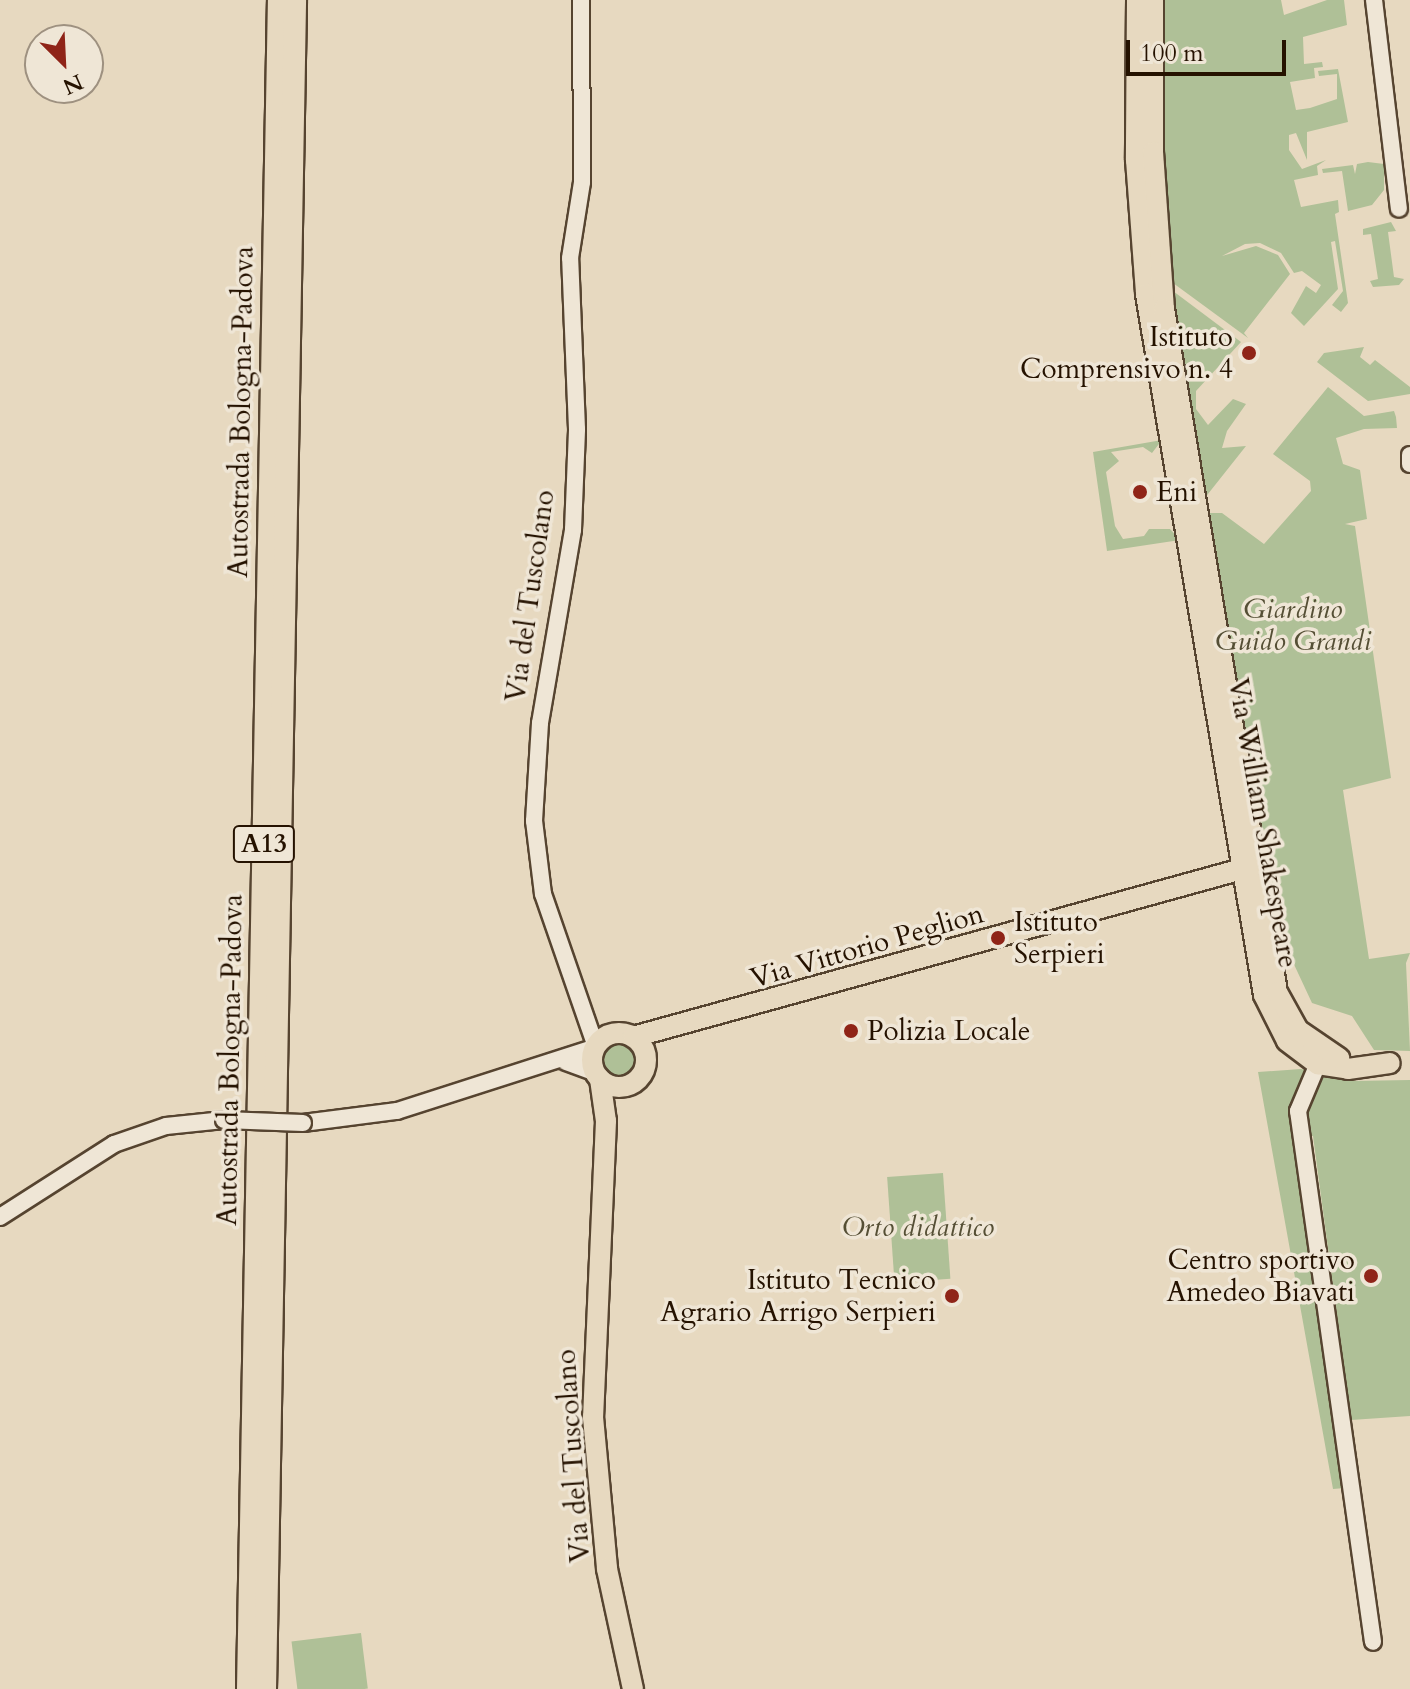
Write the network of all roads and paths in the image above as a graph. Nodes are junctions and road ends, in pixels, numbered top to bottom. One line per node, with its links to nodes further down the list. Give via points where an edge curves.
1 (279, 0): 23 (highway, Autostrada Bologna-Padova / A13)
2 (295, 0): 24 (highway, Autostrada Bologna-Padova / A13)
3 (581, 0): 13 (street, Via del Tuscolano, via 582,182 570,258 577,429 573,530 540,723 534,821 543,894)
4 (1137, 0): 10 (main road, Via William Shakespeare, via 1136,160 1146,294)
5 (1153, 0): 10 (main road, Via William Shakespeare, via 1153,168 1164,309)
6 (1374, 0): 7 (street)
7 (1399, 209)
8 (1410, 455): 9 (street)
9 (1410, 464)
10 (1250, 867): 11 (main road, Via Vittorio Peglion); 14 (main road, Via William Shakespeare, via 1277,992 1288,1018)
11 (677, 1028): 12 (main road, Via Vittorio Peglion); 17 (main road, via 659,1043)
12 (633, 1037): 13 (main road, via 612,1034); 17 (main road, via 645,1051)
13 (596, 1047): 15 (street); 18 (main road)
14 (1320, 1057): 16 (main road, via 1348,1069); 22 (street, via 1298,1111)
15 (560, 1062): 18 (street, via 579,1063); 21 (street, bridge, via 372,1117 166,1126 114,1144)
16 (1400, 1063)
17 (644, 1069): 19 (main road)
18 (598, 1076): 19 (main road, via 614,1086); 20 (main road, Via del Tuscolano)
19 (630, 1085): 20 (main road)
20 (606, 1121): 25 (main road, Via del Tuscolano, via 593,1417 607,1569)
21 (0, 1217)
22 (1373, 1642)
23 (248, 1689)
24 (265, 1689)
25 (633, 1689)

